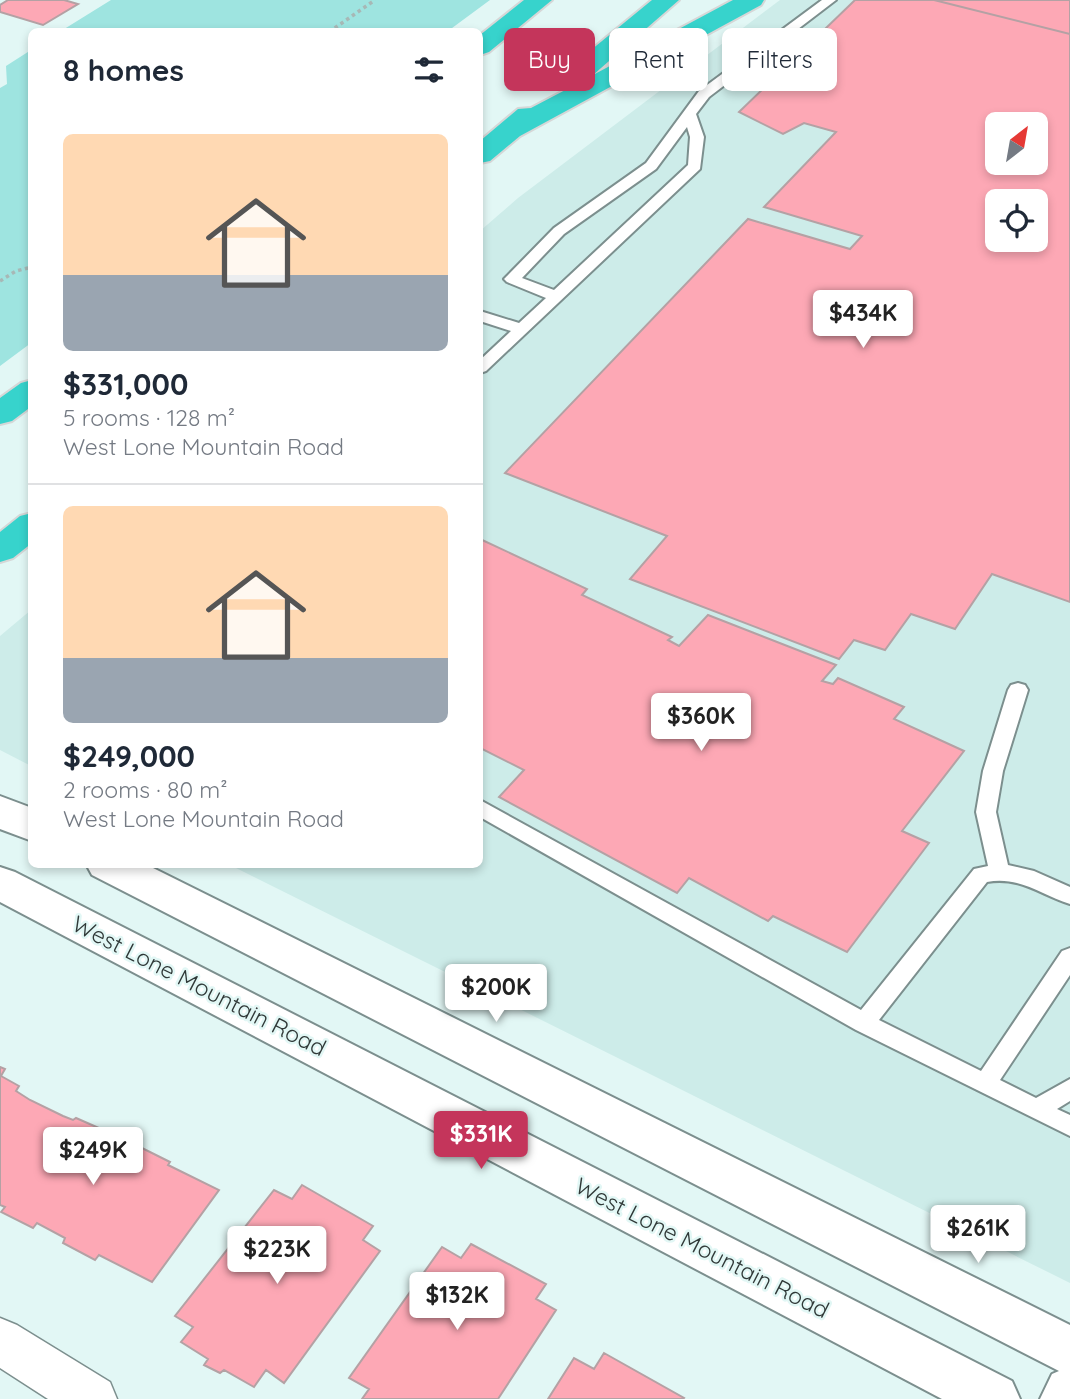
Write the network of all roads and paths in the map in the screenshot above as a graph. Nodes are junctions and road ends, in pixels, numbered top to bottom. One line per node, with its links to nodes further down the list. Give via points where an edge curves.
1 (375, 0): 6 (path)
2 (540, 0): 7 (highway)
3 (667, 0): 9 (highway)
4 (752, 0): 9 (highway)
5 (830, 0): 8 (lane, via 704,94)
6 (335, 28)
7 (483, 45)
8 (689, 113): 13 (lane, via 697,137 695,166); 13 (lane, via 651,166 559,231 512,279)
9 (510, 130): 10 (highway)
10 (483, 152)
11 (28, 269): 12 (path)
12 (0, 281)
13 (556, 296): 15 (lane)
14 (483, 317): 15 (lane)
15 (521, 329): 16 (lane)
16 (483, 365)
17 (28, 393): 18 (highway)
18 (0, 414)
19 (28, 527): 20 (highway)
20 (0, 550)
21 (1018, 690): 26 (lane, via 993,771 986,812)
22 (483, 810): 30 (lane)
23 (0, 811): 24 (main road)
24 (28, 824)
25 (115, 868): 36 (main road)
26 (999, 870): 28 (lane, via 1021,873); 30 (lane, via 981,875)
27 (0, 883): 39 (main road, West Lone Mountain Road)
28 (1070, 896)
29 (1070, 957): 31 (lane)
30 (864, 1023): 31 (lane)
31 (985, 1083): 33 (lane)
32 (1070, 1089): 33 (lane)
33 (1037, 1110): 34 (lane)
34 (1070, 1126)
35 (0, 1341): 38 (street)
36 (1070, 1351)
37 (1070, 1391): 40 (main road)
38 (92, 1399)
39 (994, 1399)
40 (1066, 1399)

